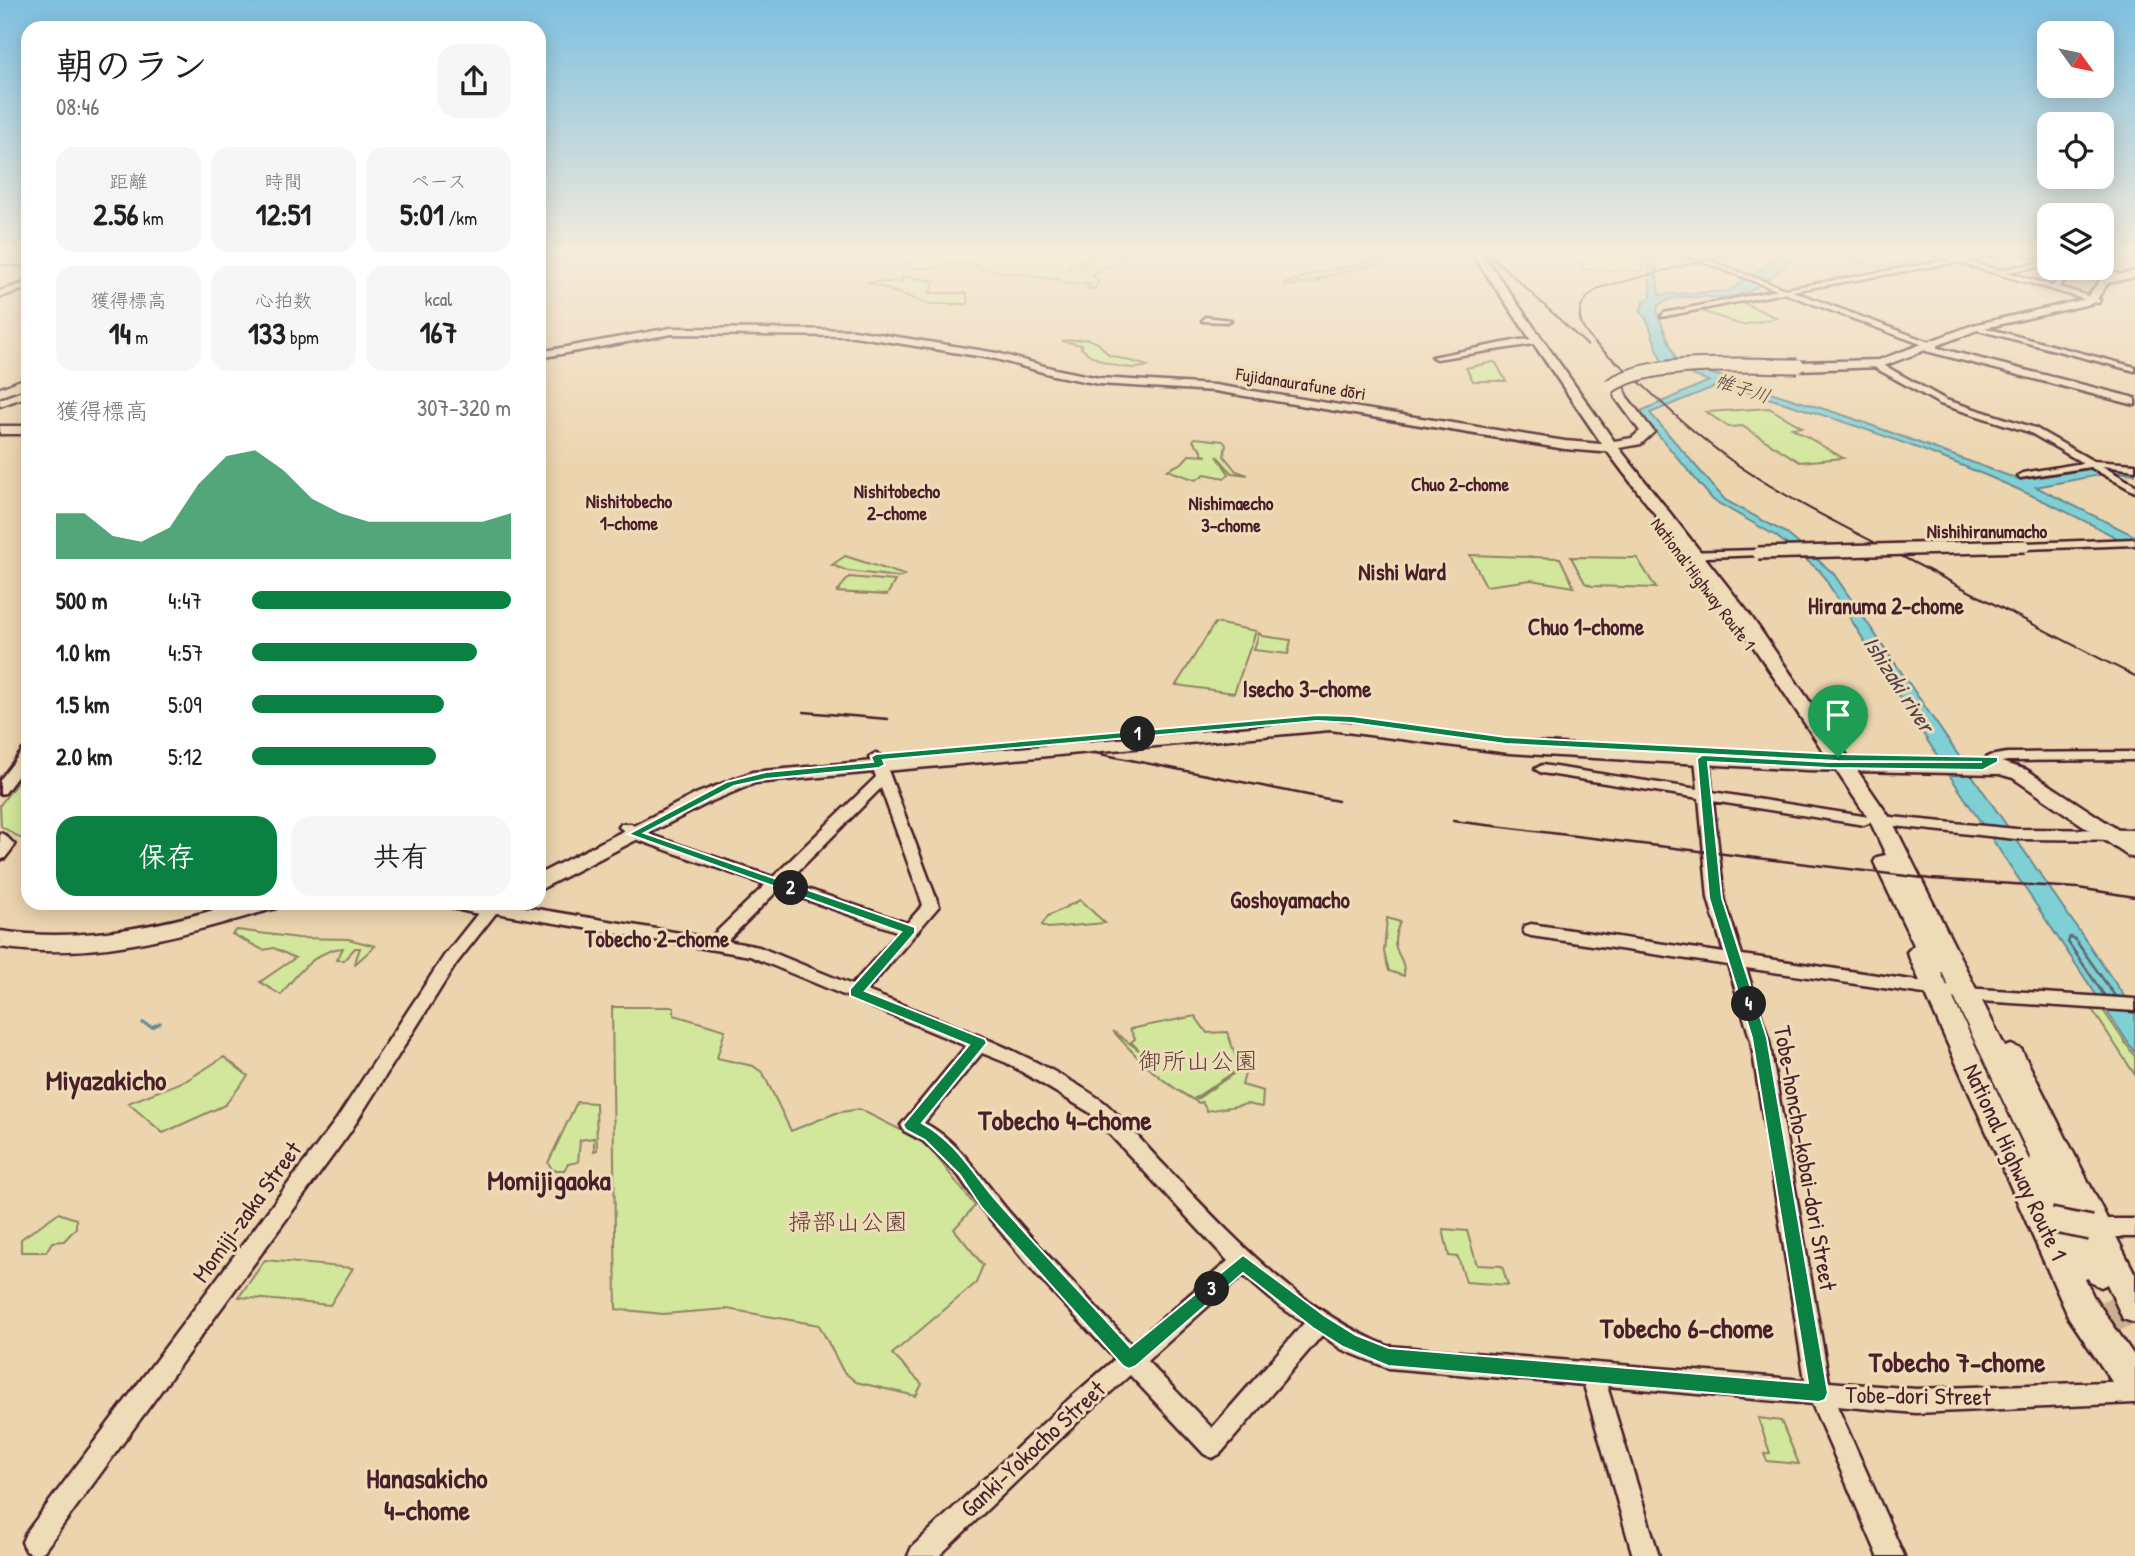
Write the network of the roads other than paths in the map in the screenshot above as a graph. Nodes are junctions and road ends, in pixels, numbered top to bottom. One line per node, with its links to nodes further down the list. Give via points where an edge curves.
1 (1519, 325): 6 (highway, National Highway Route 1)
2 (1521, 325): 6 (highway, National Highway Route 1)
3 (1870, 325): 7 (street)
4 (1995, 325): 5 (highway)
5 (1981, 328): 7 (highway); 11 (street)
6 (1531, 341): 9 (street); 17 (highway, National Highway Route 1)
7 (1930, 347): 10 (highway); 13 (main road)
8 (546, 352): 17 (main road, Fujidanaurafune dōri, via 680,329 857,332 1001,354 1095,378 1231,387)
9 (1436, 357)
10 (1877, 365): 17 (highway, bridge, via 1658,373 1630,379 1614,387 1612,396 1634,427); 18 (street, via 1942,402 2032,430)
11 (2135, 369)
12 (21, 396): 14 (main road)
13 (2135, 400)
14 (0, 405)
15 (0, 431): 16 (main road)
16 (21, 432)
17 (1604, 444): 23 (highway, National Highway Route 1)
18 (2097, 466): 19 (street); 20 (street); 21 (street)
19 (2135, 467)
20 (2023, 477)
21 (2135, 489)
22 (2135, 542): 23 (street, bridge)
23 (1688, 555): 26 (highway, National Highway Route 1, via 1744,619)
24 (2135, 756): 28 (street, via 2015,757)
25 (1702, 759): 26 (main road); 29 (main road, via 1509,747 1331,725); 32 (street, Tobe-honcho-kobai-dori Street)
26 (1833, 761): 28 (main road); 29 (main road, via 1506,740 1317,718); 33 (highway, National Highway Route 1)
27 (21, 762): 31 (street)
28 (1977, 762): 36 (main road, via 2020,774)
29 (880, 766): 34 (main road, via 752,778); 40 (street); 46 (street, via 931,906)
30 (1542, 769): 32 (street)
31 (0, 790)
32 (1706, 795): 33 (street); 51 (street, Tobe-honcho-kobai-dori Street, via 1716,898)
33 (1872, 821): 36 (street); 45 (highway, National Highway Route 1)
34 (630, 830): 38 (main road); 39 (main road); 40 (street)
35 (0, 838): 37 (street, via 8,845)
36 (2129, 839)
37 (0, 855)
38 (546, 869)
39 (546, 879)
40 (774, 882): 46 (street); 50 (street)
41 (215, 910): 48 (main road, via 129,932 60,938)
42 (243, 910): 49 (main road, via 129,938 54,945)
43 (492, 910): 68 (street, Momiji-zaka Street, via 450,960 343,1126)
44 (523, 910): 50 (street, Tobe-dori Street)
45 (1918, 915): 52 (highway, National Highway Route 1, via 1918,950); 52 (highway, National Highway Route 1, via 1943,930)
46 (910, 930): 53 (street)
47 (1531, 930): 51 (street)
48 (0, 931)
49 (0, 939)
50 (713, 945): 53 (street, Tobe-dori Street, via 753,951)
51 (1735, 960): 52 (street); 67 (street, Tobe-honcho-kobai-dori Street, via 1760,1041)
52 (1957, 992): 54 (street); 56 (highway, National Highway Route 1); 57 (highway, National Highway Route 1, via 2036,1103); 60 (highway, National Highway Route 1)
53 (855, 993): 55 (street, Tobe-dori Street)
54 (2135, 1006)
55 (979, 1043): 59 (street, Tobe-dori Street, via 1096,1107); 63 (street, via 911,1125 930,1135 966,1170 993,1209)
56 (2045, 1219): 57 (street, bridge); 65 (highway, National Highway Route 1, via 2081,1307)
57 (2094, 1228): 58 (street); 61 (highway, National Highway Route 1)
58 (2135, 1228)
59 (1243, 1262): 62 (street, Tobe-dori Street); 63 (street, Ganki-Yokocho Street)
60 (2090, 1270)
61 (2135, 1308)
62 (1319, 1322): 63 (street, via 1212,1446); 64 (street, Tobe-dori Street, via 1388,1357)
63 (1129, 1360): 69 (street, Ganki-Yokocho Street)
64 (1592, 1374): 67 (street, Tobe-dori Street); 70 (street)
65 (2135, 1386)
66 (2135, 1392): 67 (street, Tobe-dori Street, via 1916,1401)
67 (1819, 1393): 71 (street, Tobe-honcho-kobai-dori Street)
68 (35, 1542)
69 (921, 1556)
70 (1646, 1556)
71 (1891, 1556)

